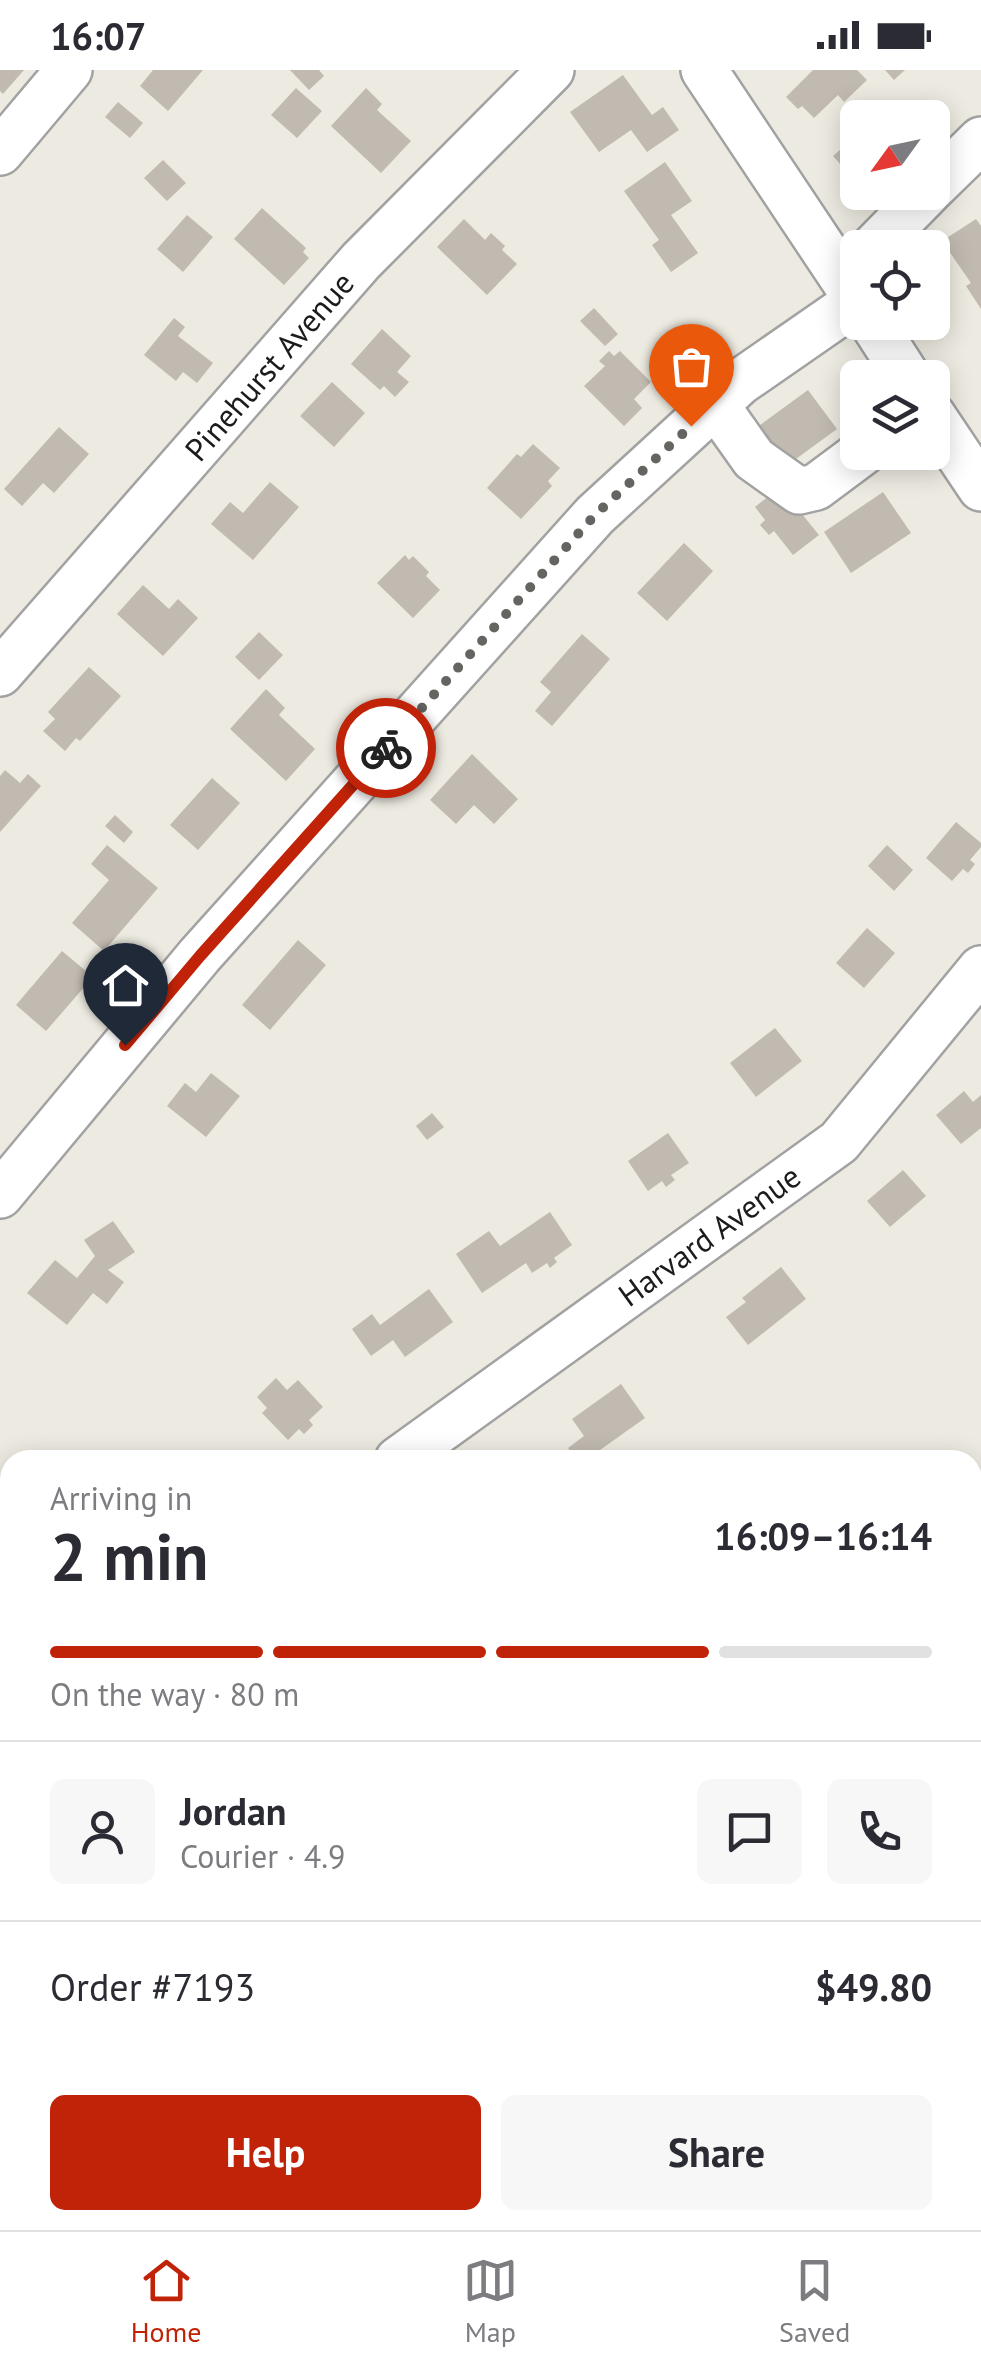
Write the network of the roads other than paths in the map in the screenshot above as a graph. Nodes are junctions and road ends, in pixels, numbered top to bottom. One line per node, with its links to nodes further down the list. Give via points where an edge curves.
1 (70, 70): 5 (street)
2 (551, 70): 15 (street, Pinehurst Avenue, via 361,261)
3 (704, 70): 9 (street)
4 (981, 140): 6 (street)
5 (0, 152)
6 (950, 170)
7 (913, 210): 8 (street)
8 (897, 230)
9 (840, 255)
10 (840, 293): 11 (street)
11 (715, 404): 13 (street, via 754,460 798,491 816,488); 17 (street, via 595,515 200,956)
12 (950, 441): 14 (street)
13 (840, 470)
14 (981, 488)
15 (0, 673)
16 (981, 969): 18 (street, Harvard Avenue, via 839,1142)
17 (0, 1195)
18 (421, 1450)

